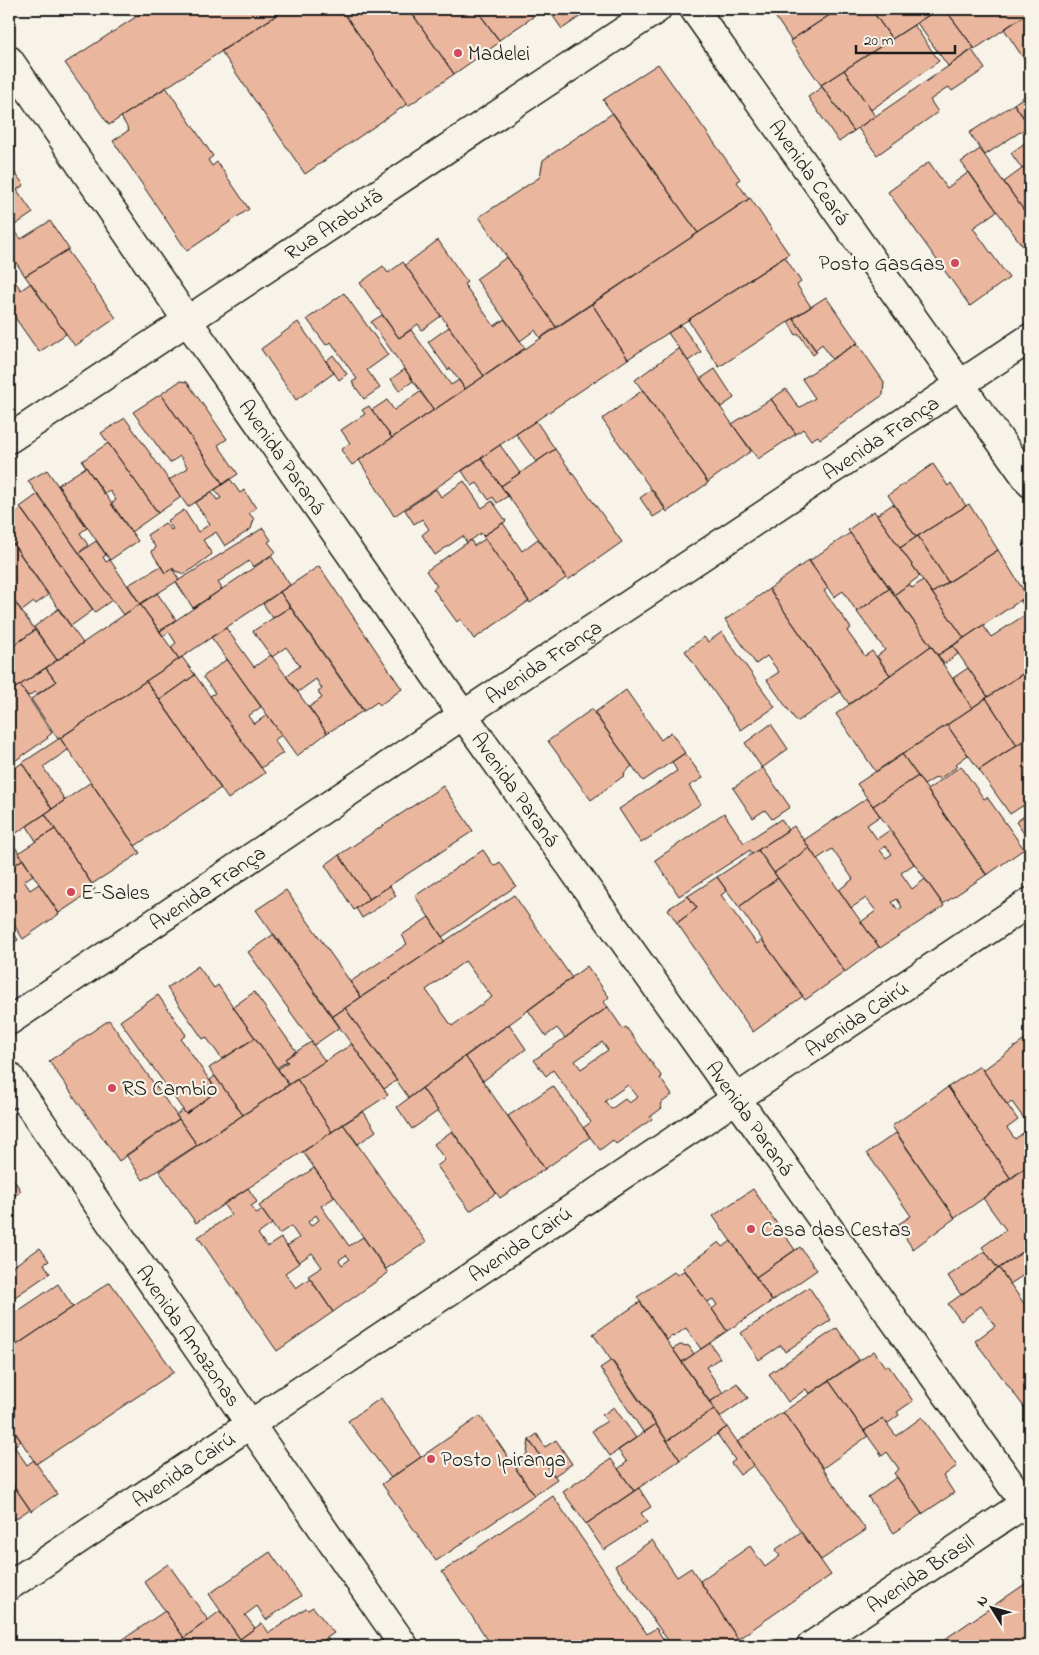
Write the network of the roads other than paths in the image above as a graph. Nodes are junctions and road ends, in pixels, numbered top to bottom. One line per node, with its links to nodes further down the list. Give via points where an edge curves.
1 (657, 9): 4 (street, Rua Arabutã)
2 (694, 9): 6 (street, Avenida Ceará)
3 (9, 60): 4 (street, Avenida Paraná)
4 (187, 320): 7 (street, Rua Arabutã); 9 (street, Avenida Paraná)
5 (1030, 338): 6 (street, Avenida França)
6 (961, 385): 8 (street, Avenida Ceará); 9 (street, Avenida França)
7 (9, 439)
8 (1030, 483)
9 (464, 715): 11 (street, Avenida França); 13 (street, Avenida Paraná)
10 (1030, 902): 13 (street, Avenida Cairú)
11 (9, 1021)
12 (9, 1076): 14 (street, Avenida Amazonas)
13 (737, 1099): 14 (street, Avenida Cairú); 15 (street, Avenida Paraná)
14 (250, 1424): 16 (street, Avenida Cairú); 17 (street, Avenida Amazonas)
15 (1029, 1505): 18 (street, Avenida Brasil)
16 (9, 1586)
17 (404, 1646)
18 (811, 1646)

